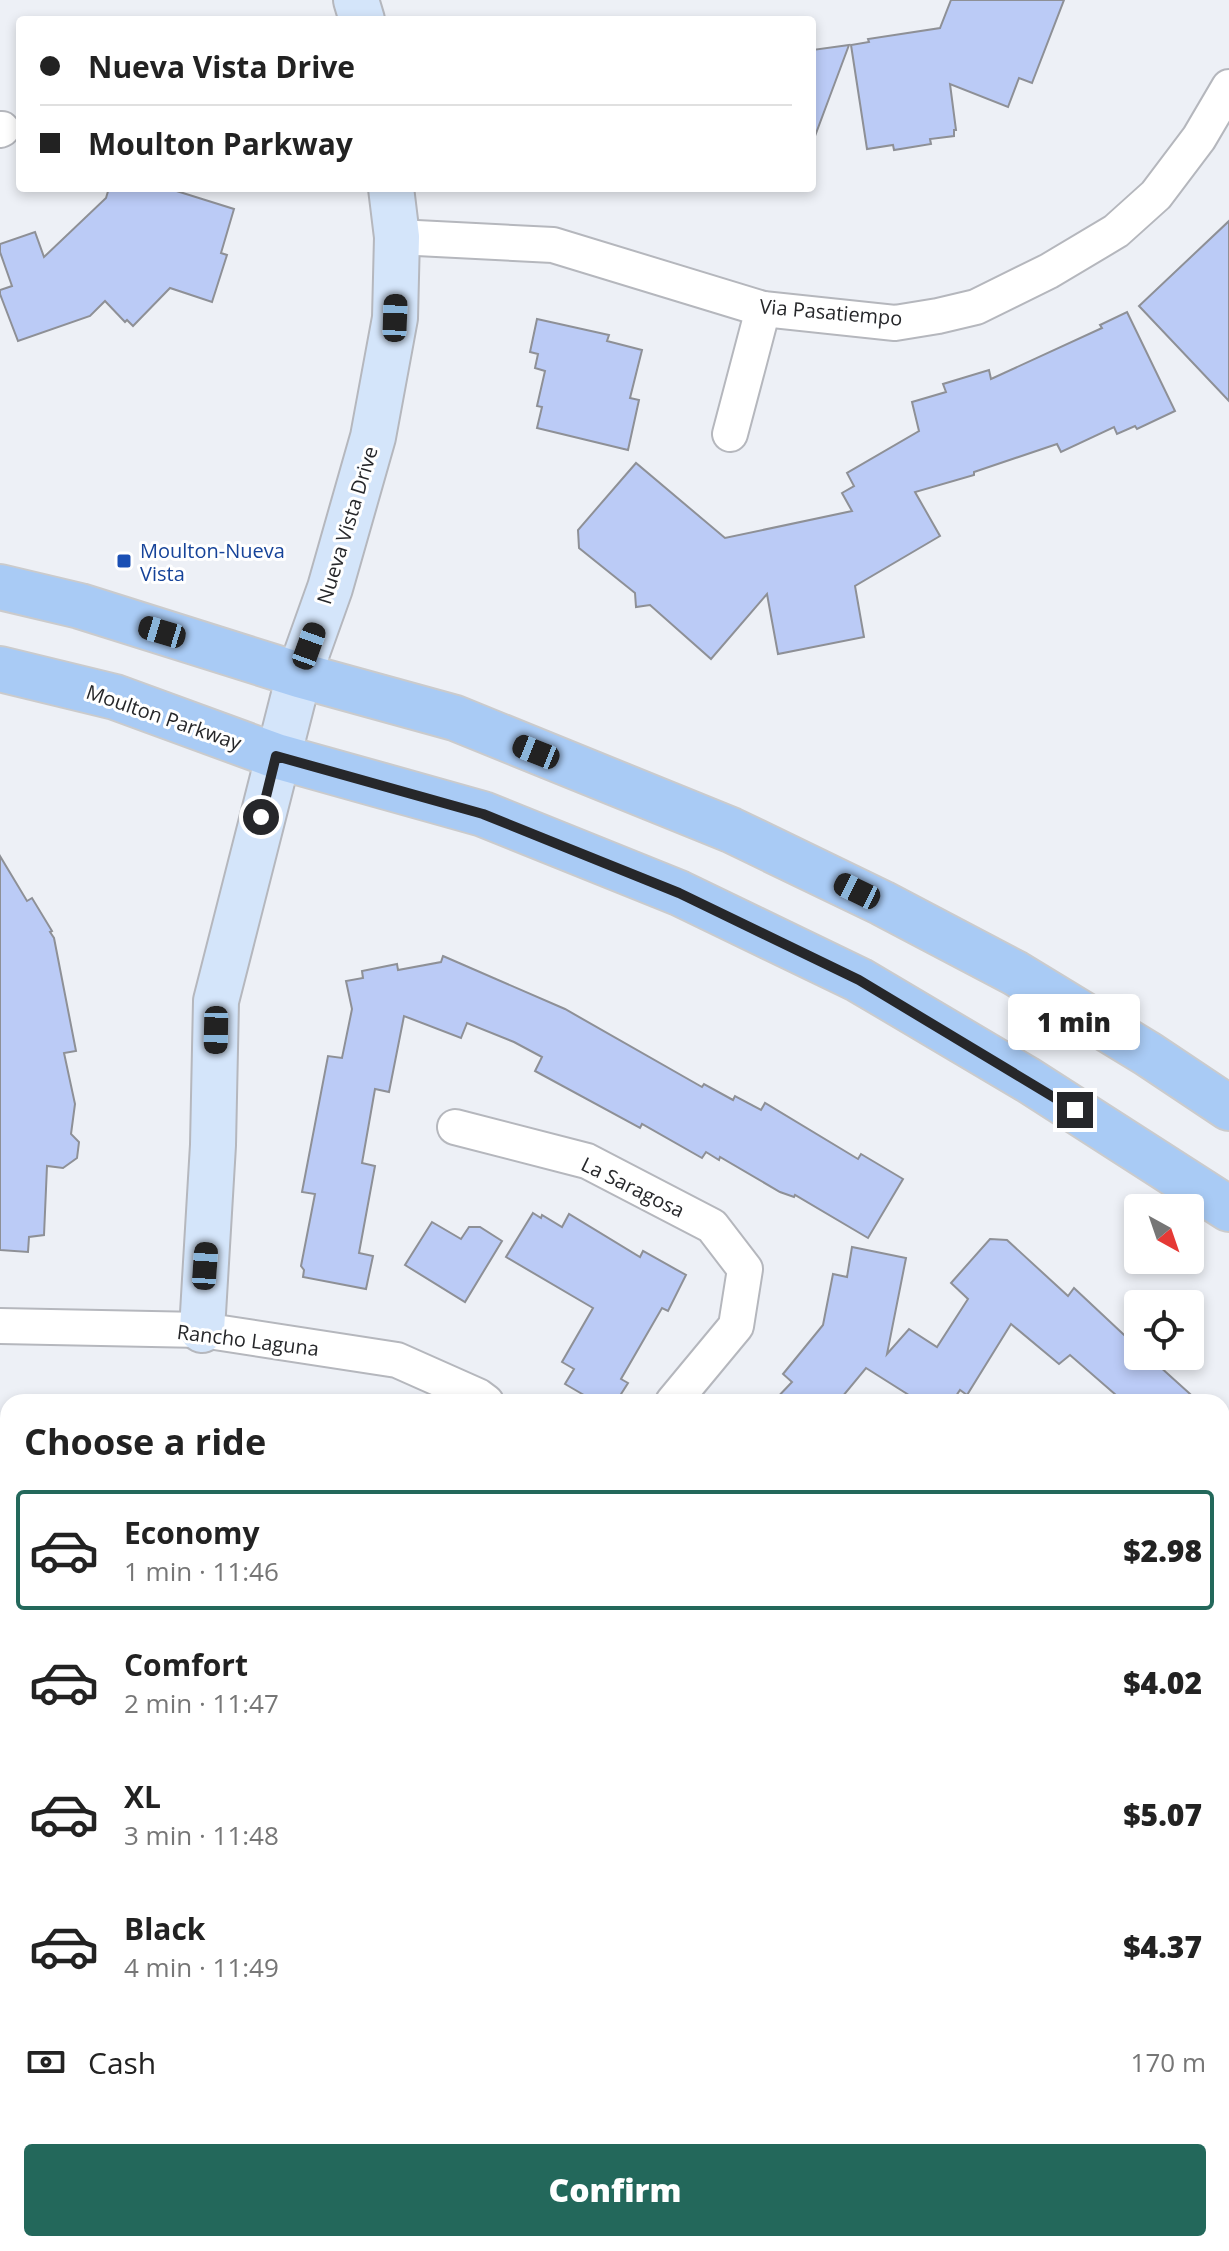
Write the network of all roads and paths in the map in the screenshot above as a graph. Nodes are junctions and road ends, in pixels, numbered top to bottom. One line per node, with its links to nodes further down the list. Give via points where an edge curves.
1 (1229, 87): 4 (street, Via Pasatiempo, via 1156,195 1116,231 976,307 895,323)
2 (391, 192): 3 (street, Nueva Vista Drive)
3 (397, 237): 4 (street, Via Pasatiempo, via 553,245); 8 (street, Nueva Vista Drive, via 395,318 373,437)
4 (763, 309): 5 (street)
5 (730, 434)
6 (0, 587): 8 (main road, via 80,606)
7 (0, 669): 9 (main road, Moulton Parkway, via 115,697)
8 (299, 675): 9 (street, Nueva Vista Drive); 10 (main road, via 455,718 731,830 1015,973)
9 (276, 756): 12 (main road, Moulton Parkway, via 483,814 693,900 859,980); 14 (street, Nueva Vista Drive, via 216,1001)
10 (1229, 1108)
11 (455, 1127): 16 (street, La Saragosa, via 587,1161 712,1226 745,1269 736,1326)
12 (1229, 1209)
13 (0, 1326): 14 (street, Rancho Laguna)
14 (202, 1330): 15 (street, Rancho Laguna, via 397,1360)
15 (474, 1394)
16 (680, 1394)

